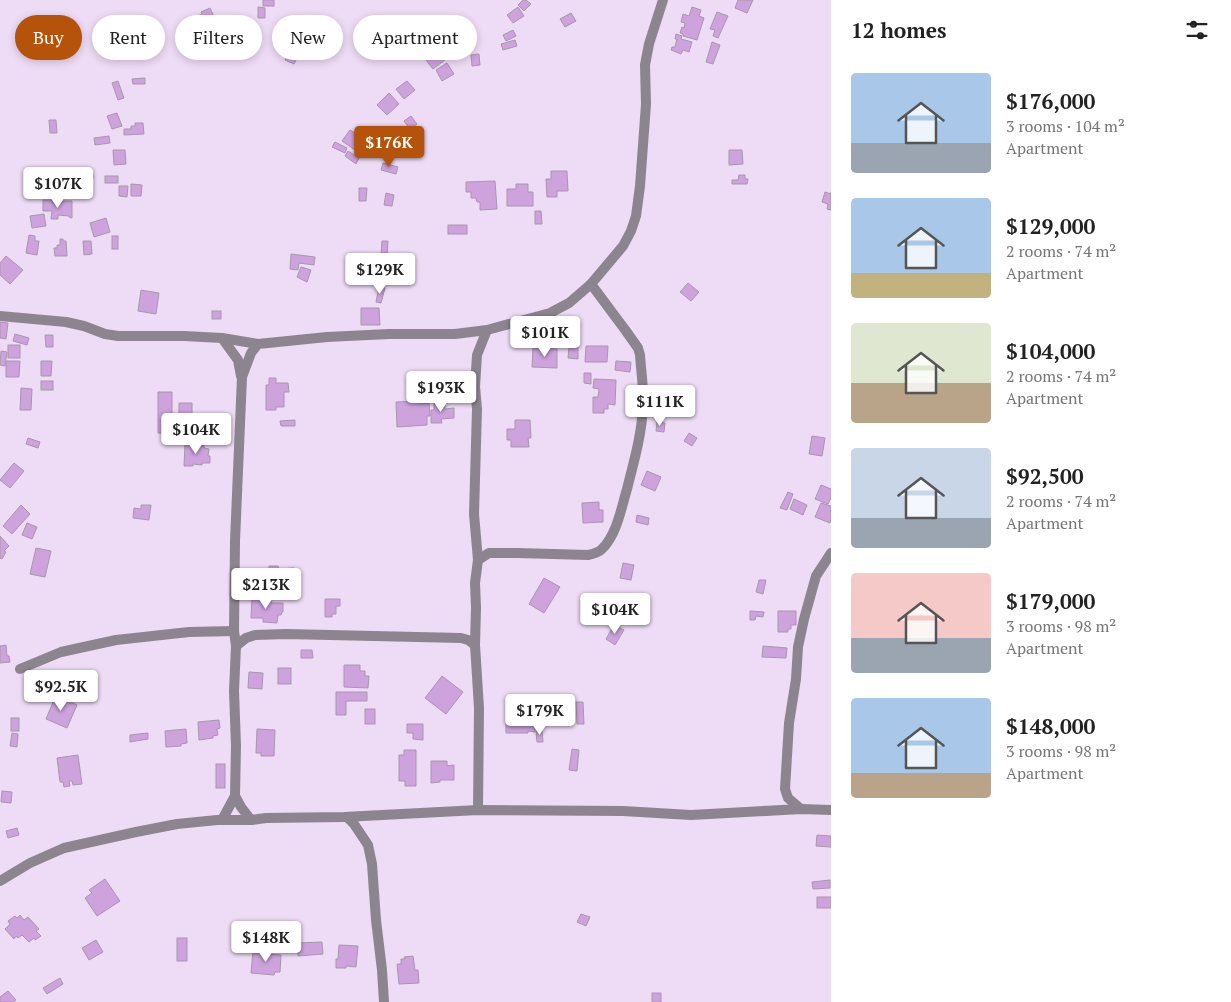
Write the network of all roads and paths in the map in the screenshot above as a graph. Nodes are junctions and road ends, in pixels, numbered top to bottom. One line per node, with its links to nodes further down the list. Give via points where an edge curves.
1 (663, 0): 2 (street, via 646,65 646,104 636,216 623,246)
2 (591, 284): 4 (street, via 569,303 550,313); 9 (street, via 640,355 644,403 641,428 613,534 594,554 489,553)
3 (0, 316): 5 (street, via 66,322 124,337)
4 (487, 330): 6 (street, via 456,334 326,337); 9 (street, via 476,355 474,514)
5 (222, 338): 6 (street); 7 (street, via 238,360)
6 (258, 344): 7 (street)
7 (242, 377): 10 (street)
8 (831, 553): 16 (street, via 816,576 804,619 789,723 785,789 788,798)
9 (478, 560): 12 (street)
10 (234, 628): 11 (street); 13 (street); 14 (street, via 116,640 61,652)
11 (251, 636): 12 (street, via 460,638); 13 (street)
12 (475, 645): 17 (street, via 479,708)
13 (236, 646): 15 (street)
14 (20, 669)
15 (236, 796): 20 (street); 21 (street)
16 (801, 809): 17 (street, via 691,815); 18 (street)
17 (478, 810): 19 (street)
18 (831, 810)
19 (347, 817): 21 (street); 23 (street, via 368,846 372,864)
20 (222, 820): 21 (street); 22 (street, via 177,824 64,848)
21 (251, 820)
22 (0, 881)
23 (384, 1002)

